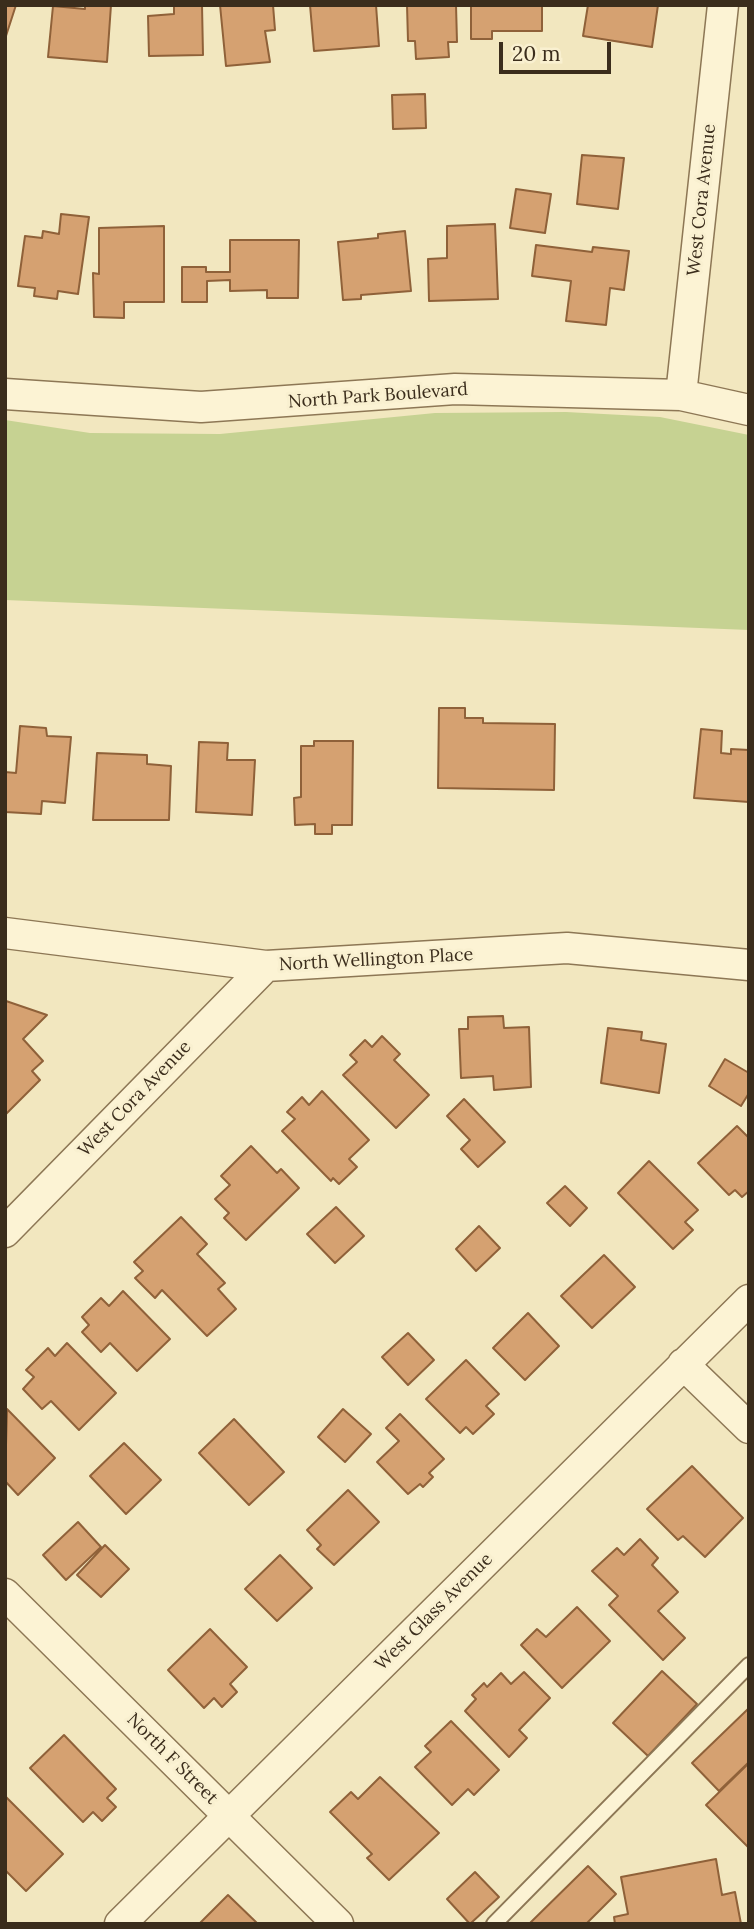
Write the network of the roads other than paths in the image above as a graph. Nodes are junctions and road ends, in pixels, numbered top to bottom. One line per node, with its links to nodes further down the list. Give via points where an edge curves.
1 (723, 5): 3 (street, West Cora Avenue)
2 (5, 394): 3 (street, North Park Boulevard, via 201,407 455,389)
3 (681, 395): 4 (street, North Park Boulevard)
4 (749, 410)
5 (5, 933): 7 (street, North Wellington Place)
6 (749, 965): 7 (street, North Wellington Place, via 567,948)
7 (266, 966): 8 (street, West Cora Avenue)
8 (5, 1232)
9 (749, 1300): 10 (street, West Glass Avenue)
10 (683, 1364): 11 (street); 14 (street, West Glass Avenue)
11 (749, 1428)
12 (5, 1594): 14 (street, North F Street)
13 (749, 1665): 17 (lane)
14 (229, 1816): 15 (street, West Glass Avenue); 16 (street, North F Street)
15 (120, 1924)
16 (338, 1924)
17 (494, 1924)

